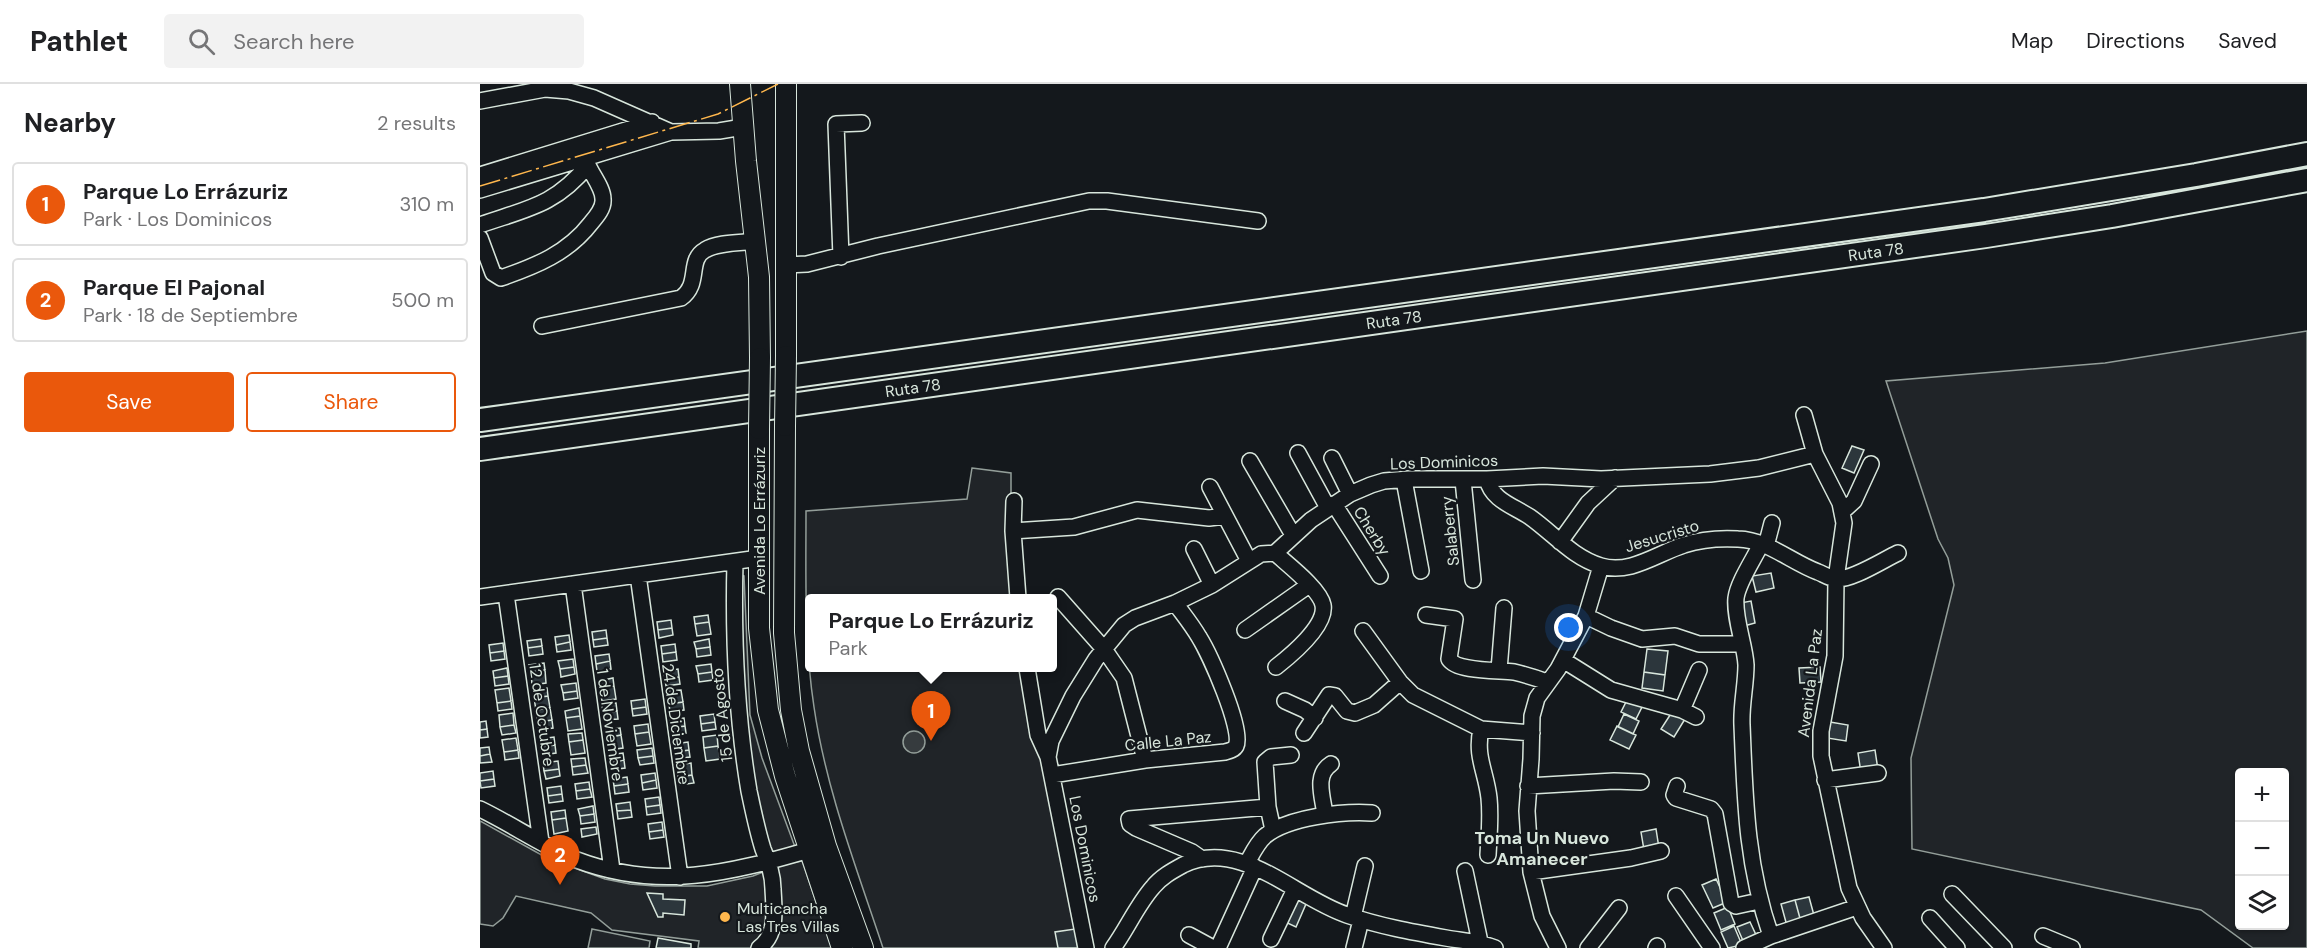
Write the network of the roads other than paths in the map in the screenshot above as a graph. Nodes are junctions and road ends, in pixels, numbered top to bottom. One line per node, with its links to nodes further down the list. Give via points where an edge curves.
1 (508, 89): 4 (street); 5 (street, via 569,91)
2 (741, 89): 7 (main road, Avenida Lo Errázuriz)
3 (786, 90): 19 (main road, Avenida Lo Errázuriz)
4 (480, 101)
5 (652, 122): 8 (street); 10 (street)
6 (862, 123): 18 (street, via 836,124)
7 (743, 127): 8 (street); 17 (main road, Avenida Lo Errázuriz)
8 (671, 132): 10 (street)
9 (2307, 154): 22 (highway, Ruta 78, via 1984,210)
10 (584, 156): 11 (street); 13 (street); 15 (street, via 573,182 547,201); 16 (street, via 603,196 603,206 564,249 538,265 501,278 493,273)
11 (480, 175)
12 (2307, 180): 23 (highway, Ruta 78, via 1986,236)
13 (480, 190)
14 (1258, 221): 18 (street, via 1089,201)
15 (480, 225)
16 (480, 238)
17 (756, 241): 20 (street, via 710,247 701,252 695,262 693,285 681,298); 47 (main road, Avenida Lo Errázuriz, bridge, via 760,302)
18 (841, 257): 19 (street)
19 (785, 265): 127 (main road, Avenida Lo Errázuriz, bridge, via 784,633 791,710 826,846)
20 (542, 326)
21 (1804, 415): 25 (street, Avenida La Paz)
22 (480, 420)
23 (480, 449)
24 (1298, 453): 36 (street, Cherby)
25 (1815, 454): 29 (street, Los Dominicos, via 1729,473); 37 (street, Avenida La Paz)
26 (1332, 458): 34 (street)
27 (1250, 461): 41 (street)
28 (1871, 464): 37 (street, via 1854,501)
29 (1615, 478): 32 (street, Los Dominicos, via 1543,476); 42 (street, via 1588,503)
30 (1404, 480): 31 (street, Los Dominicos); 34 (street, Los Dominicos, via 1384,481); 51 (street)
31 (1463, 480): 32 (street, Los Dominicos); 55 (street, Salaberry)
32 (1487, 480): 42 (street, Jesucristo, via 1497,497)
33 (1210, 487): 38 (street)
34 (1350, 494): 36 (street, Los Dominicos)
35 (1014, 501): 40 (street)
36 (1331, 506): 41 (street, Los Dominicos); 53 (street, Cherby)
37 (1843, 512): 54 (street, Avenida La Paz, via 1844,533)
38 (1225, 516): 40 (street, via 1209,518 1137,510 1074,526); 48 (street)
39 (1772, 523): 43 (street)
40 (1013, 531): 60 (street)
41 (1293, 535): 45 (street, Los Dominicos)
42 (1560, 542): 50 (street, Jesucristo)
43 (1764, 545): 50 (street, Jesucristo, via 1739,539 1695,542 1636,565); 54 (street, Jesucristo); 69 (street, via 1736,597)
44 (1194, 549): 57 (street)
45 (1275, 553): 48 (street, Los Dominicos, via 1261,554); 58 (street)
46 (1898, 553): 54 (street, via 1853,576)
47 (759, 558): 49 (street); 99 (main road, Avenida Lo Errázuriz, via 760,639 768,710)
48 (1249, 561): 57 (street, Los Dominicos)
49 (735, 562): 52 (street); 103 (street, 15 de Agosto, via 734,660 739,728 757,826)
50 (1601, 566): 66 (street)
51 (1421, 571)
52 (638, 575): 56 (street); 109 (street, 24 de Diciembre)
53 (1380, 576)
54 (1836, 579): 89 (street, Avenida La Paz, via 1835,656 1820,743)
55 (1473, 580)
56 (573, 584): 59 (street); 106 (street, 1 de Noviembre)
57 (1212, 585): 63 (street, Los Dominicos)
58 (1309, 585): 67 (street); 72 (street, via 1320,598 1323,611 1313,632)
59 (506, 594): 61 (street); 98 (street, 12 de Octubre)
60 (1018, 594)
61 (480, 597)
62 (1058, 597): 70 (street)
63 (1175, 603): 70 (street, Los Dominicos, via 1124,625); 85 (street, Calle La Paz, via 1199,638 1220,681 1233,717 1236,746 1225,752)
64 (1504, 608): 73 (street)
65 (1426, 615): 73 (street, via 1455,619 1451,663)
66 (1586, 616): 69 (street, via 1642,639 1675,636 1700,644); 71 (street)
67 (1245, 630)
68 (1363, 631): 76 (street)
69 (1741, 644): 113 (street, via 1746,667 1743,783)
70 (1104, 649): 84 (street, Los Dominicos, via 1072,696 1051,741); 85 (street, via 1127,685)
71 (1563, 660): 74 (street, via 1599,685 1689,713); 77 (street)
72 (1276, 668)
73 (1499, 670): 77 (street)
74 (1699, 670)
75 (1028, 672): 84 (street, Los Dominicos, via 1038,735)
76 (1400, 682): 79 (street, via 1374,705 1355,713 1329,695); 80 (street, via 1413,695)
77 (1547, 682): 82 (street, via 1534,707)
78 (1285, 700): 79 (street)
79 (1315, 718): 81 (street)
80 (1481, 729): 82 (street); 101 (street, via 1478,750 1489,801)
81 (1304, 733)
82 (1532, 734): 91 (street)
83 (1291, 755): 93 (street, via 1271,757 1265,762)
84 (1048, 757): 88 (street, Los Dominicos)
85 (1145, 760): 88 (street, Calle La Paz)
86 (1332, 764): 96 (street, via 1320,778)
87 (1878, 773): 89 (street)
88 (1052, 774): 128 (street, Los Dominicos)
89 (1825, 780): 114 (street, Avenida La Paz, via 1849,888)
90 (1641, 782): 91 (street)
91 (1528, 786): 108 (street)
92 (1677, 786): 113 (street, via 1676,798 1711,808 1715,814 1731,903 1736,906)
93 (1268, 807): 97 (street); 102 (street, via 1129,819 1136,828)
94 (480, 809): 98 (street)
95 (1372, 813): 96 (street)
96 (1325, 815): 97 (street)
97 (1273, 830): 104 (street, via 1261,840)
98 (541, 842): 106 (street, via 578,860)
99 (809, 850): 103 (street); 126 (main road, Avenida Lo Errázuriz)
100 (1661, 851): 108 (street)
101 (1488, 855)
102 (1202, 860): 104 (street); 129 (street, via 1176,869 1154,886)
103 (768, 861): 109 (street, via 728,872); 125 (street, 15 de Agosto, via 773,888 773,929)
104 (1251, 865): 110 (street); 131 (street)
105 (1365, 866): 117 (street)
106 (612, 870): 109 (street)
107 (1466, 871): 122 (street)
108 (1531, 872): 134 (street, via 1542,916)
109 (680, 877)
110 (1295, 889): 117 (street); 121 (street)
111 (1953, 894): 139 (street)
112 (1676, 896): 136 (street)
113 (1759, 901): 119 (street)
114 (1857, 907): 119 (street); 124 (street, Avenida La Paz)
115 (1619, 908): 135 (street)
116 (1930, 918): 138 (street)
117 (1357, 919): 123 (street); 132 (street)
118 (1189, 935): 130 (street)
119 (1771, 936): 137 (street)
120 (2043, 936): 140 (street)
121 (1271, 939)
122 (1480, 942): 123 (street); 133 (street)
123 (1450, 943)
124 (1876, 945)
125 (759, 948)
126 (842, 948)
127 (862, 948)
128 (1086, 948)
129 (1113, 948)
130 (1213, 948)
131 (1218, 948)
132 (1354, 948)
133 (1495, 948)
134 (1558, 948)
135 (1588, 948)
136 (1712, 948)
137 (1744, 948)
138 (1957, 948)
139 (2004, 948)
140 (2072, 948)

